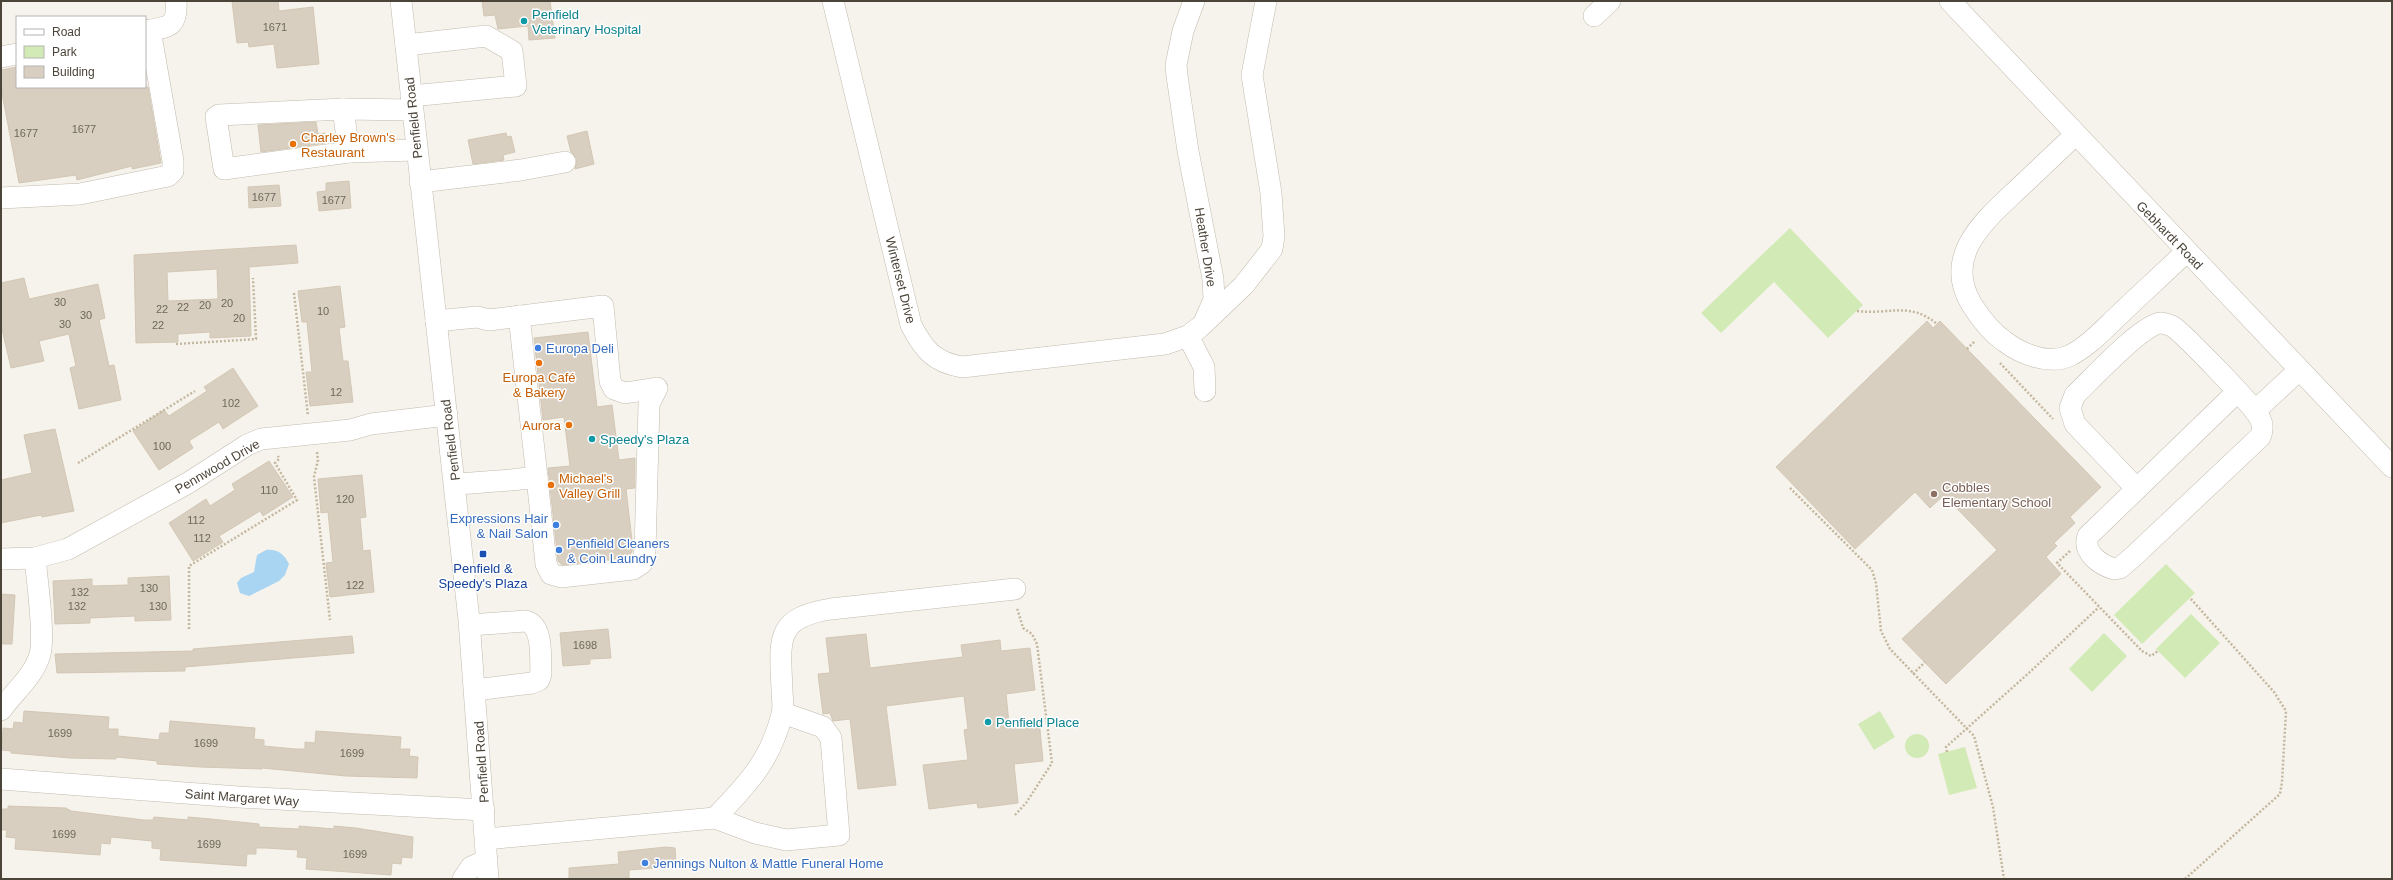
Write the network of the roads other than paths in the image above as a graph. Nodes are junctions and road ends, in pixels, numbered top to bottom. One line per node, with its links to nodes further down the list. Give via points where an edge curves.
1 (176, 1): 9 (street, via 175,21 164,28)
2 (401, 1): 10 (street, Penfield Road)
3 (833, 1): 24 (street, Winterset Drive, via 911,325 920,342 932,355 945,364 962,367 1165,344)
4 (1194, 1): 24 (street, Heather Drive, via 1183,31 1176,65 1188,151 1213,279 1214,300 1209,314)
5 (1266, 1): 24 (street, Heather Drive, via 1252,75 1271,193 1274,236 1272,249 1244,285)
6 (1610, 1): 8 (street)
7 (1950, 1): 15 (street, Gebhardt Road)
8 (1594, 16)
9 (148, 31): 20 (street, via 173,171 168,176 80,194)
10 (406, 45): 13 (street, Penfield Road); 13 (street, via 486,36 512,50 516,86)
11 (16, 54): 12 (street)
12 (1, 57)
13 (411, 103): 14 (street); 16 (street, Penfield Road)
14 (344, 109): 17 (street); 17 (street, via 216,117 224,169)
15 (2075, 135): 21 (street, Gebhardt Road); 21 (street, via 1984,221 1968,246 1962,263 1962,280 1968,298 1979,316 1996,335 2019,352 2051,360 2068,356 2089,344)
16 (416, 150): 17 (street); 19 (street, Penfield Road)
17 (349, 152)
18 (565, 162): 19 (street)
19 (420, 182): 23 (street, Penfield Road)
20 (1, 198)
21 (2186, 252): 25 (street, Gebhardt Road)
22 (519, 316): 23 (street, via 489,320 477,317); 31 (street); 31 (street, via 603,306 610,380 614,389 625,393 657,388 649,404 645,551 642,564 633,569 561,577 552,574 546,564)
23 (436, 321): 29 (street, Penfield Road)
24 (1194, 332): 26 (street, via 1204,367)
25 (2299, 370): 28 (street); 30 (street, Gebhardt Road)
26 (1205, 391)
27 (2237, 392): 28 (street); 33 (street); 33 (street, via 2179,332 2163,323 2146,328 2075,395 2070,408 2075,424)
28 (2255, 411): 33 (street, via 2262,424 2260,437 2128,562 2120,568 2107,567 2091,554 2087,540)
29 (446, 415): 32 (street, Penfield Road); 34 (street, Pennwood Drive, via 371,424 350,430 273,437 246,446 188,483 74,546)
30 (2392, 467)
31 (537, 477): 32 (street, via 494,483)
32 (455, 484): 37 (street, Penfield Road)
33 (2137, 489)
34 (35, 558): 35 (street, Pennwood Drive); 39 (street, via 40,654 33,670)
35 (1, 559)
36 (1015, 589): 40 (street, via 809,612 788,625 780,645)
37 (470, 625): 38 (street, Penfield Road); 38 (street, via 526,621 533,623 537,629 542,674 532,683)
38 (475, 690): 42 (street, Penfield Road)
39 (1, 710)
40 (782, 713): 43 (street, via 771,747 750,782); 43 (street, via 823,727 831,738 839,835 786,840 755,833)
41 (1, 779): 42 (street, Saint Margaret Way, via 268,799)
42 (484, 810): 44 (street, Penfield Road)
43 (715, 818): 44 (street)
44 (486, 839): 45 (street, Penfield Road)
45 (487, 870): 46 (street, via 471,867)
46 (463, 879)

